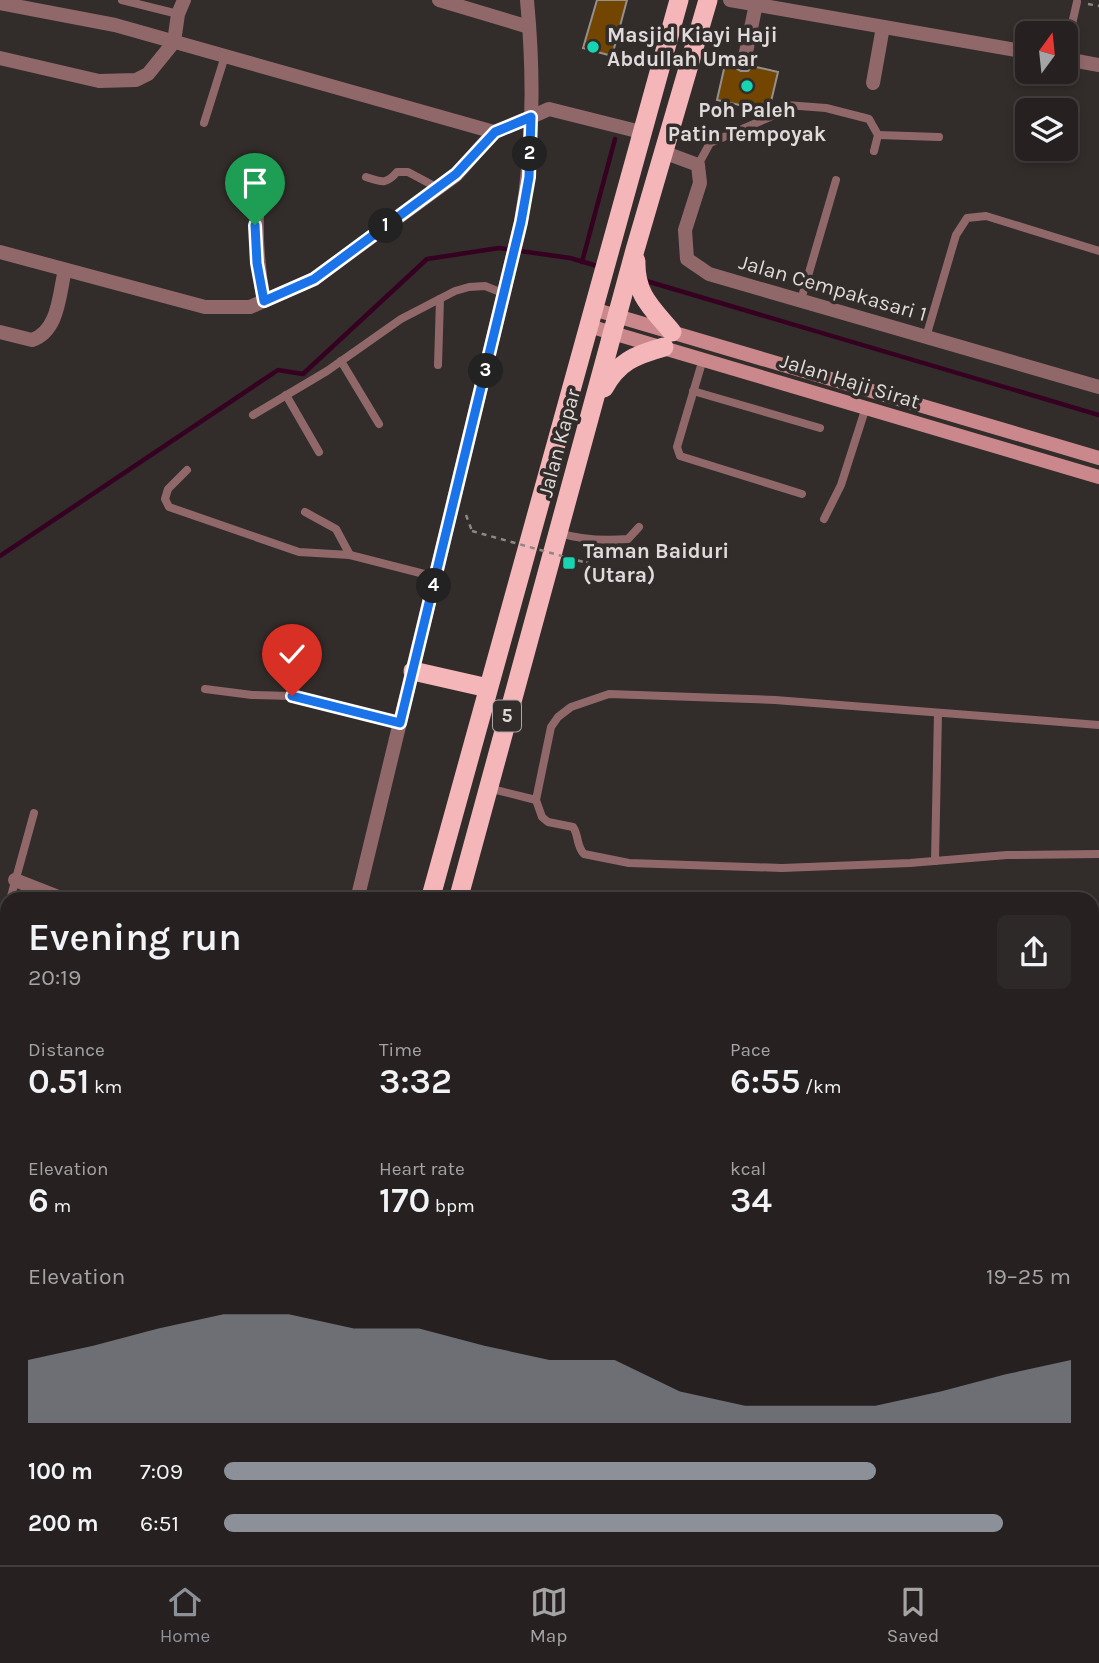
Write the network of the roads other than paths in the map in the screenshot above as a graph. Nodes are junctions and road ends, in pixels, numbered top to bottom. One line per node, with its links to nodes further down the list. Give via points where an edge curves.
1 (122, 0): 11 (lane)
2 (184, 0): 11 (street)
3 (439, 0): 13 (street)
4 (527, 0): 13 (street)
5 (679, 0): 26 (highway, Jalan Kapar / 5)
6 (708, 0): 30 (highway, Jalan Kapar / 5)
7 (730, 0): 10 (street)
8 (0, 2): 15 (street)
9 (1077, 2): 12 (lane)
10 (756, 5): 14 (street); 20 (street)
11 (178, 14): 15 (street)
12 (1073, 21)
13 (529, 27): 23 (street)
14 (883, 27): 16 (street); 22 (street)
15 (174, 42): 17 (street); 18 (street, via 148,74 119,82)
16 (1015, 50)
17 (225, 56): 24 (lane); 25 (street)
18 (0, 58)
19 (1078, 61): 21 (street)
20 (744, 62)
21 (1099, 65)
22 (873, 83)
23 (531, 117): 25 (street); 26 (street, via 549,109); 40 (street, via 529,177)
24 (204, 123)
25 (495, 132): 34 (street)
26 (641, 132): 45 (highway, Jalan Kapar / 5)
27 (878, 135): 28 (lane); 29 (lane); 31 (lane, via 869,119 827,108 786,105 770,117 710,143)
28 (939, 137)
29 (874, 150)
30 (663, 152): 31 (street); 36 (highway, Jalan Kapar / 5)
31 (698, 165): 43 (street, Jalan Cempakasari 1, via 700,183 685,230 687,259 709,274)
32 (366, 177): 34 (lane, via 384,183 397,172 408,172)
33 (836, 180): 43 (lane)
34 (438, 188): 44 (street, via 314,279)
35 (258, 193): 44 (street, via 257,263)
36 (636, 245): 41 (highway, Jalan Kapar / 5); 41 (highway)
37 (1099, 251): 48 (lane, via 986,216 967,218 956,235)
38 (0, 252): 39 (street)
39 (65, 270): 44 (street, via 205,307 250,307); 47 (street, via 46,332 32,340)
40 (505, 294): 42 (lane, via 485,286 469,287); 72 (street)
41 (632, 295): 46 (highway, Jalan Kapar / 5); 49 (highway)
42 (440, 299): 51 (lane); 52 (lane)
43 (802, 300): 48 (street, Jalan Cempakasari 1)
44 (264, 301)
45 (591, 317): 46 (main road, Jalan Haji Sirat); 68 (highway, Jalan Kapar / 5)
46 (615, 324): 49 (main road, Jalan Haji Sirat); 57 (highway, Jalan Kapar / 5)
47 (0, 332)
48 (926, 337): 53 (street, Jalan Cempakasari 1)
49 (668, 340): 50 (main road, Jalan Haji Sirat); 57 (highway, via 613,371); 62 (main road, Jalan Haji Sirat)
50 (703, 359): 54 (lane); 56 (main road, Jalan Haji Sirat)
51 (341, 361): 55 (lane); 59 (lane)
52 (438, 365)
53 (1099, 387)
54 (693, 391): 60 (lane); 65 (lane, via 677,447 680,456)
55 (286, 395): 58 (lane); 61 (lane)
56 (866, 407): 64 (main road, Jalan Haji Sirat); 67 (lane, via 845,474)
57 (591, 411): 70 (highway, Jalan Kapar / 5)
58 (253, 415)
59 (379, 424)
60 (820, 428)
61 (319, 452)
62 (1099, 458)
63 (187, 470): 71 (lane, via 168,489 165,499 169,507 299,552)
64 (1099, 477)
65 (802, 494)
66 (305, 512): 71 (lane, via 336,529)
67 (824, 519)
68 (533, 526): 70 (highway); 74 (highway, Jalan Kapar / 5)
69 (639, 527): 70 (lane, via 628,539 584,540)
70 (559, 533): 79 (highway, Jalan Kapar / 5)
71 (350, 555): 72 (lane)
72 (436, 578): 73 (street)
73 (413, 671): 74 (highway); 77 (street)
74 (488, 688): 88 (highway, Jalan Kapar / 5)
75 (205, 689): 77 (lane, via 292,696)
76 (939, 713): 78 (lane); 80 (lane, via 775,700 609,694 571,707 551,727); 83 (lane)
77 (400, 723): 87 (street)
78 (1099, 724)
79 (488, 788): 80 (lane); 89 (highway, Jalan Kapar / 5)
80 (536, 800): 83 (lane, via 548,822 576,831 584,854 629,863 782,868)
81 (34, 813): 84 (lane)
82 (1099, 854): 83 (lane)
83 (935, 861)
84 (15, 880): 85 (lane); 86 (street)
85 (12, 892)
86 (46, 892)
87 (359, 892)
88 (432, 892)
89 (459, 892)

